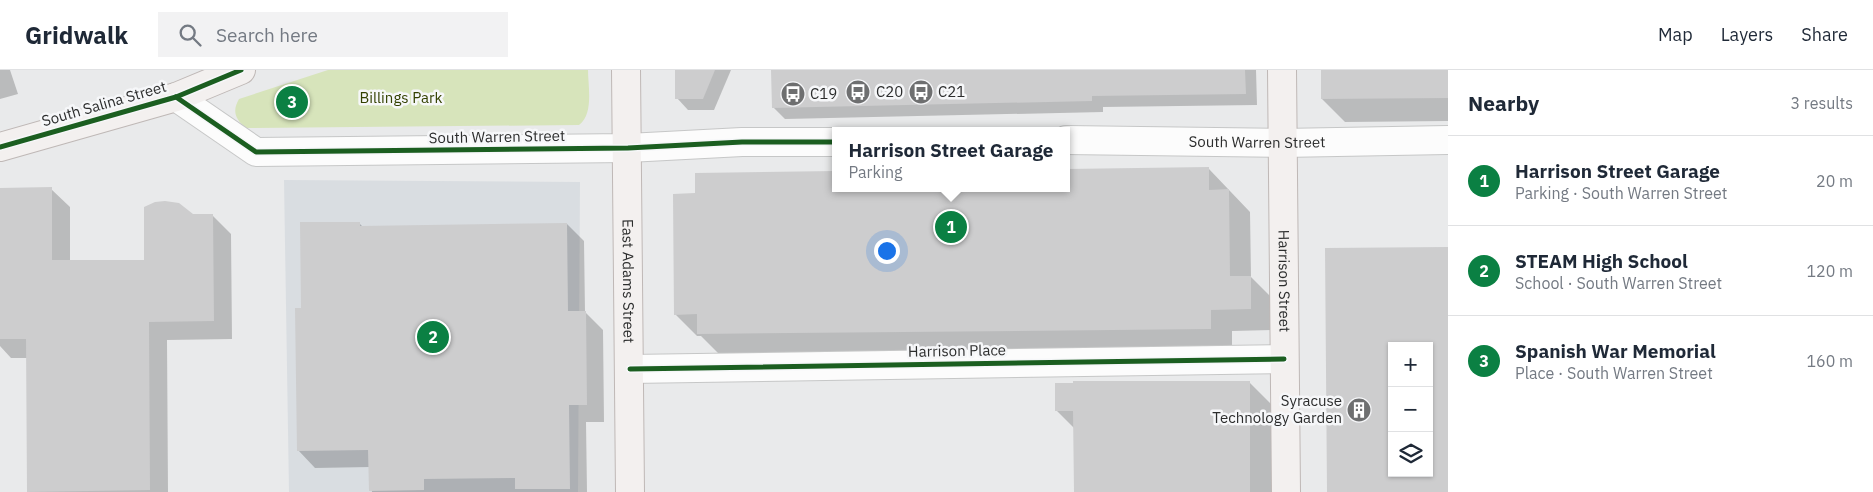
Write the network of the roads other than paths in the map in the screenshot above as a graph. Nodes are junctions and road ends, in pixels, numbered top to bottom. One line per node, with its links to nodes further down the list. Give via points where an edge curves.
1 (241, 70): 4 (main road, South Salina Street)
2 (626, 70): 10 (main road, East Adams Street)
3 (1282, 70): 8 (main road, Harrison Street)
4 (176, 97): 9 (main road, South Salina Street); 10 (street, South Warren Street, via 256,152)
5 (1070, 140): 8 (street, South Warren Street)
6 (1448, 140): 8 (street, South Warren Street)
7 (832, 142): 10 (street, South Warren Street, via 742,142)
8 (1282, 143): 11 (main road, Harrison Street)
9 (0, 147)
10 (628, 148): 12 (main road, East Adams Street)
11 (1284, 359): 12 (street, Harrison Place); 14 (main road, Harrison Street)
12 (630, 368): 13 (main road, East Adams Street)
13 (630, 492)
14 (1286, 492)

